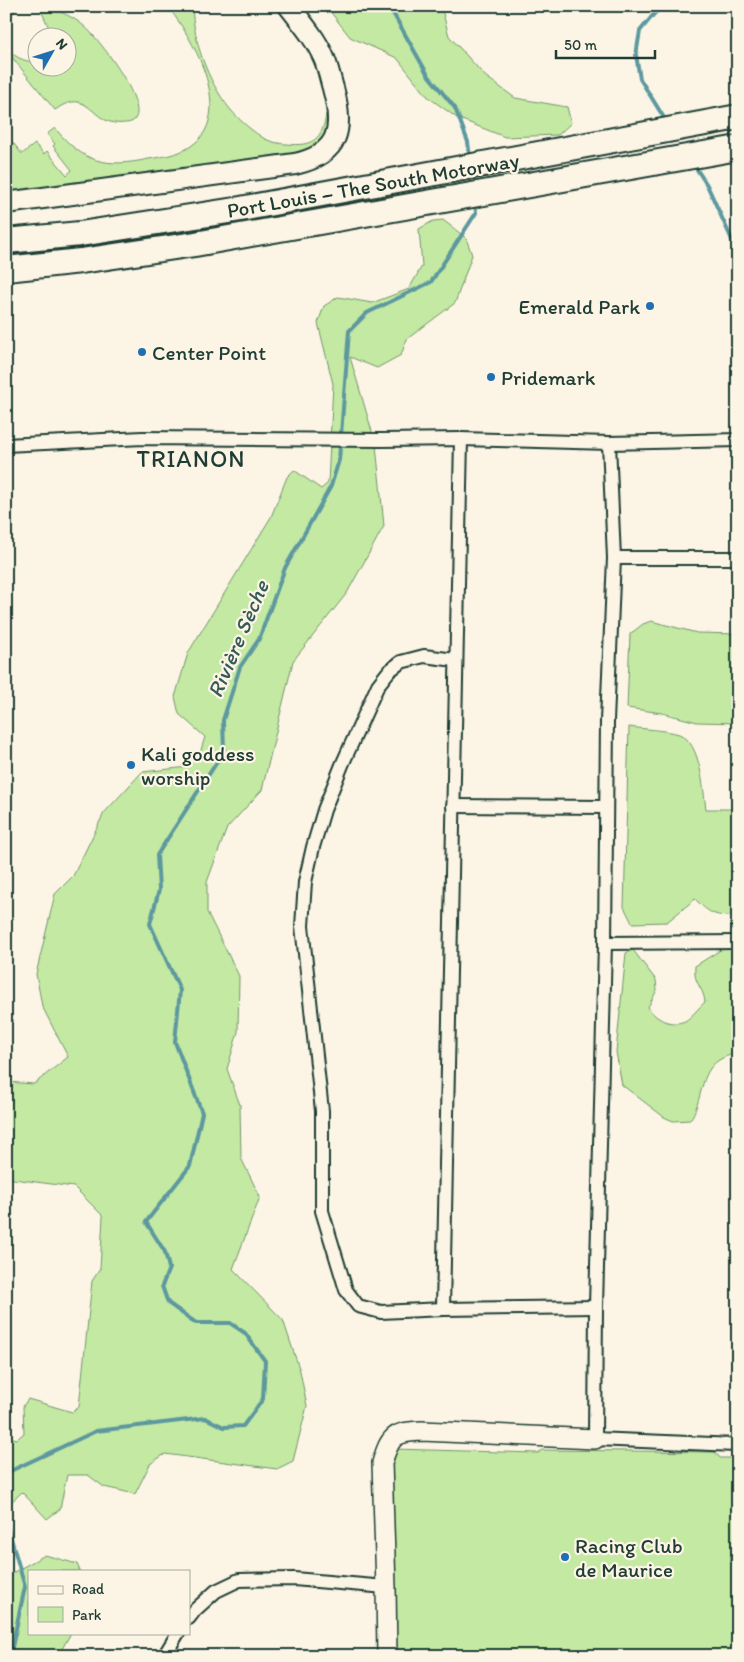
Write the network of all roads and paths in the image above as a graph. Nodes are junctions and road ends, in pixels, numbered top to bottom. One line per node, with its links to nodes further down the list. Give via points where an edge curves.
1 (289, 6): 4 (main road, via 324,58 334,94 338,128 329,148 319,157 295,164)
2 (738, 117): 6 (highway, Port Louis – The South Motorway, via 290,200)
3 (738, 148): 8 (highway, Port Louis – The South Motorway)
4 (6, 203)
5 (6, 228): 6 (highway)
6 (80, 234): 7 (highway, Port Louis – The South Motorway)
7 (6, 241)
8 (194, 244): 9 (highway, Port Louis – The South Motorway); 10 (highway, via 88,274)
9 (6, 269)
10 (6, 285)
11 (461, 439): 13 (street); 14 (street, via 142,438); 17 (street)
12 (738, 440): 13 (street)
13 (609, 443): 15 (street)
14 (6, 445)
15 (614, 558): 16 (street); 19 (street)
16 (738, 558)
17 (455, 660): 18 (street); 23 (street, via 424,656 401,662 378,685 324,810 305,882 302,926 322,1111 322,1211 346,1290 358,1306 381,1312)
18 (453, 806): 19 (street); 23 (street)
19 (606, 807): 21 (street)
20 (738, 942): 21 (street)
21 (606, 943): 22 (street)
22 (596, 1307): 23 (street); 24 (street)
23 (443, 1309)
24 (595, 1440): 25 (street); 26 (street, via 422,1430 392,1438 382,1463)
25 (736, 1446)
26 (386, 1588): 27 (street, via 294,1579 239,1580 216,1591); 30 (street)
27 (190, 1617)
28 (177, 1634): 29 (street)
29 (164, 1656)
30 (387, 1656)

